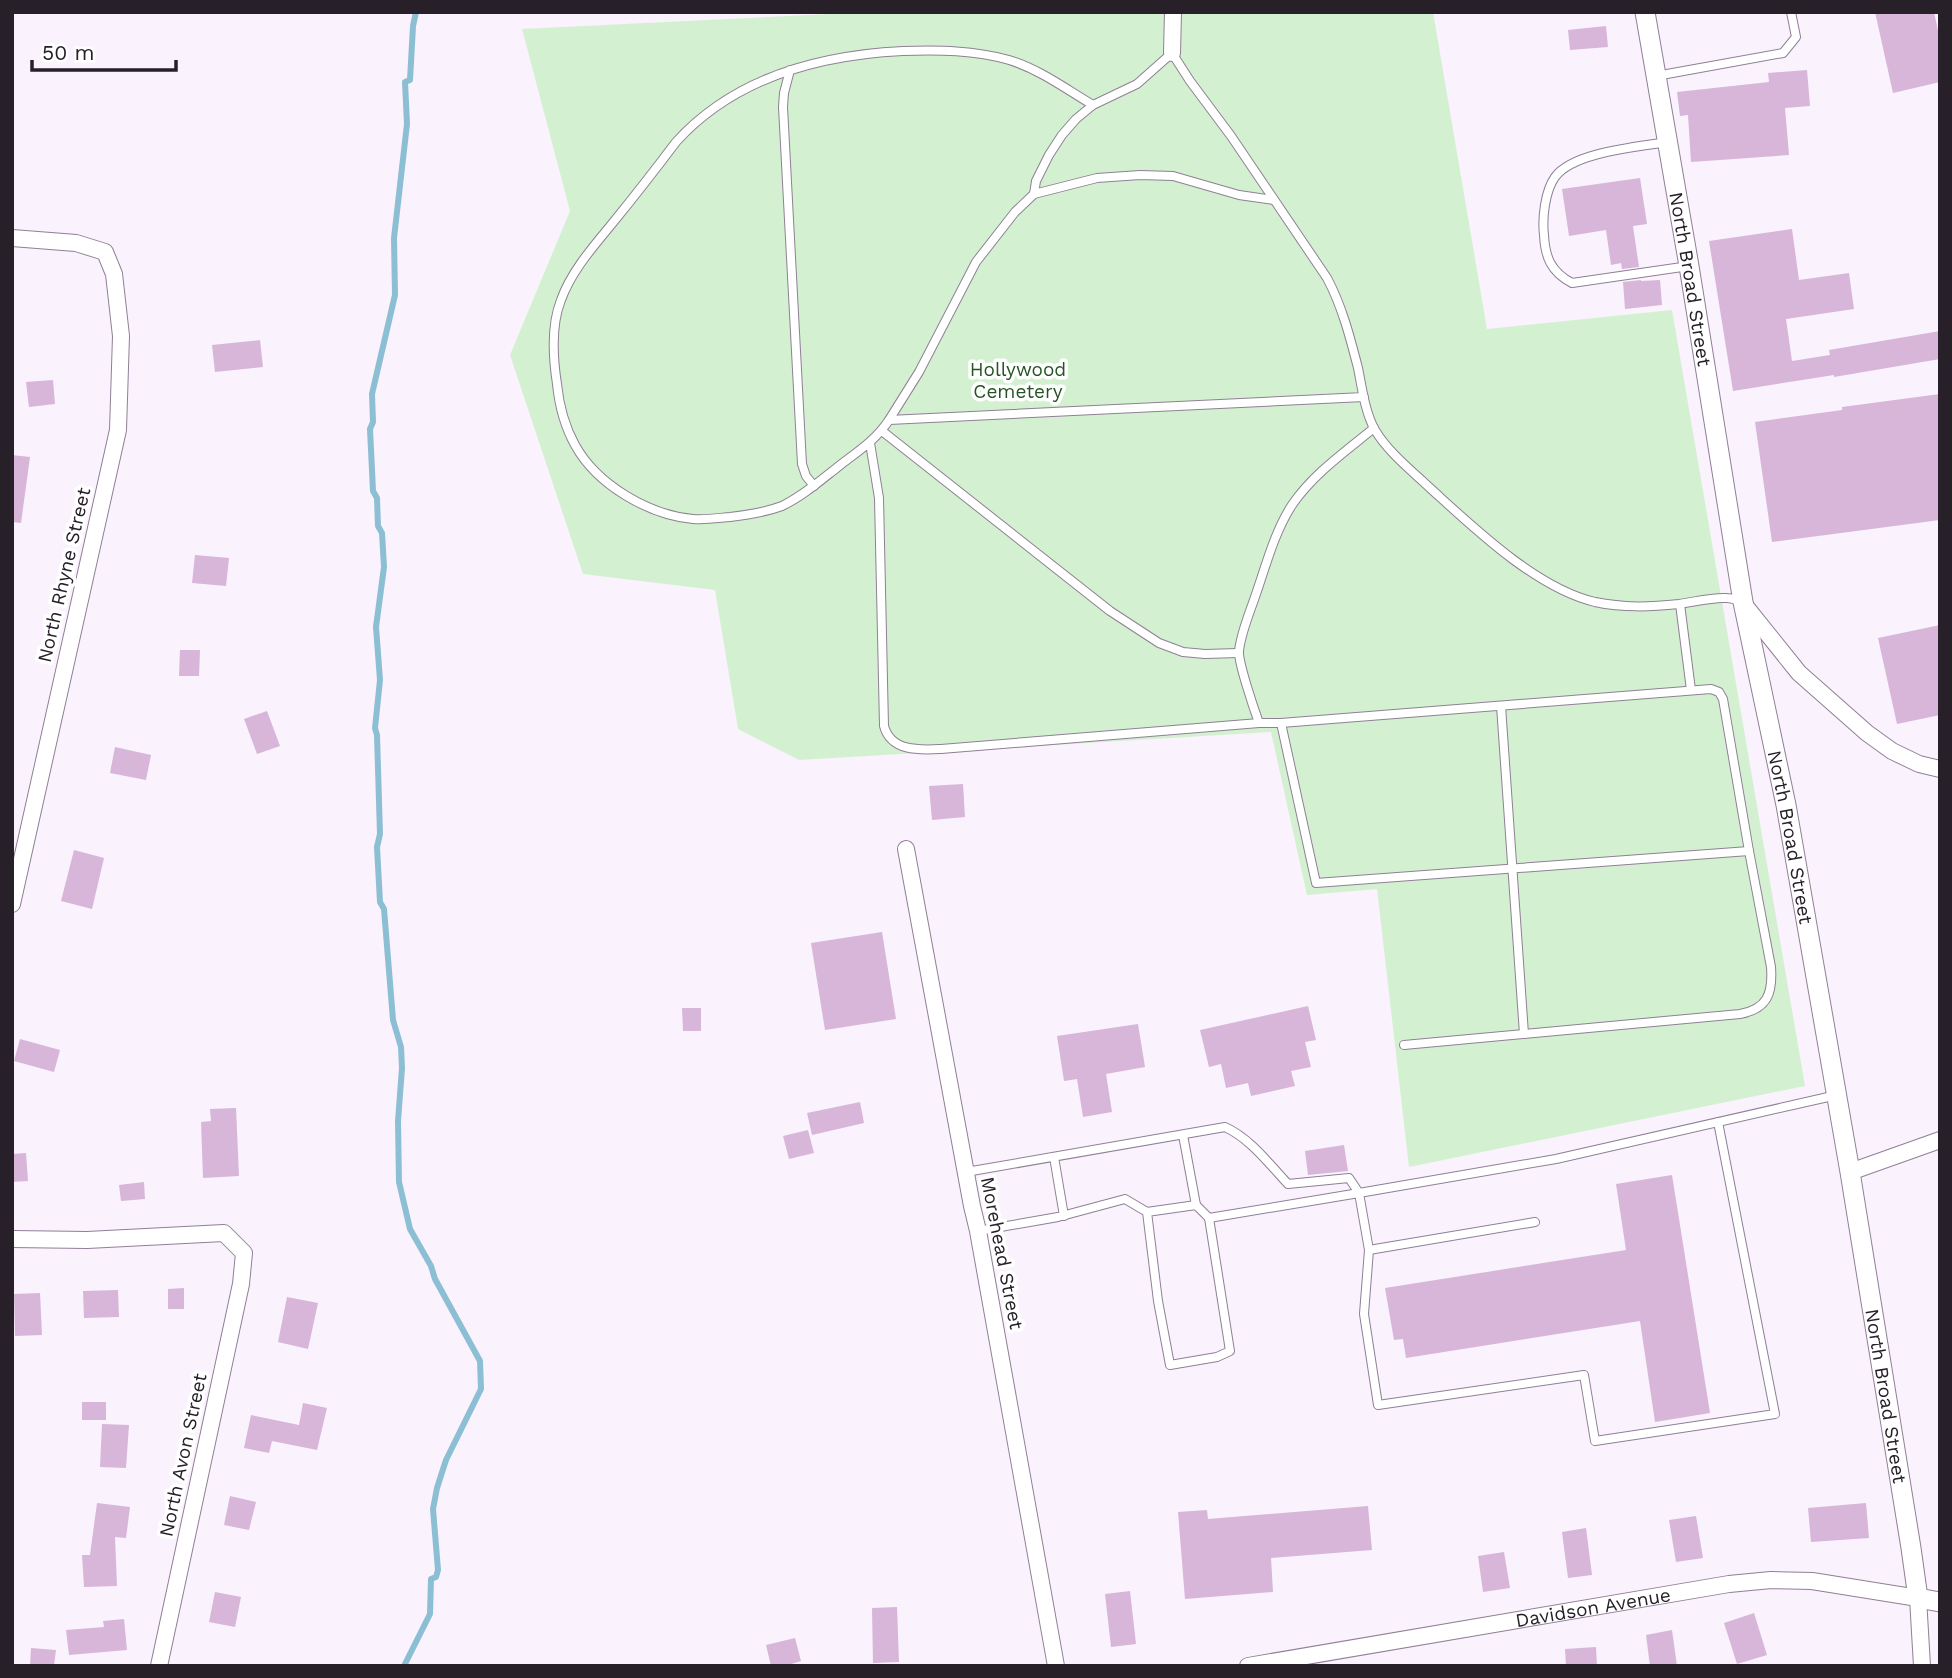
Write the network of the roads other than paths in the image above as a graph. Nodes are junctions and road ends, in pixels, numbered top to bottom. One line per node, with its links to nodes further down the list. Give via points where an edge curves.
1 (1173, 12): 4 (street)
2 (1645, 12): 6 (street, North Broad Street)
3 (1791, 12): 6 (lane, via 1796,37 1783,53)
4 (1172, 53): 7 (lane, via 1137,84); 10 (lane)
5 (790, 70): 7 (lane, via 884,52 975,53 1038,72); 18 (lane, via 783,107 802,464); 18 (lane, via 729,97 692,125 590,251 569,281 558,310 555,374 575,445 597,474 641,503 679,517 710,519 780,506)
6 (1656, 76): 8 (street, North Broad Street)
7 (1093, 106): 9 (lane, via 1062,135 1036,181)
8 (1667, 142): 12 (street, North Broad Street); 12 (lane, via 1577,161 1555,177 1543,215 1546,254 1552,268 1572,283)
9 (1034, 194): 10 (lane, via 1097,178 1140,175 1173,177); 14 (lane, via 976,262)
10 (1273, 200): 13 (lane, via 1334,290)
11 (12, 238): 30 (street, North Rhyne Street, via 76,243 105,252 114,274 121,336 118,430)
12 (1689, 266): 19 (street, North Broad Street)
13 (1364, 397): 14 (lane); 15 (lane)
14 (889, 420): 16 (lane)
15 (1374, 428): 20 (lane, via 1401,461 1454,510 1518,563 1559,589 1624,607); 21 (lane, via 1326,468 1292,506 1261,579)
16 (882, 431): 17 (lane); 21 (lane, via 1110,611 1159,642 1183,652)
17 (870, 443): 18 (lane); 24 (lane, via 879,498 884,726 895,743 916,750 941,750)
18 (814, 485)
19 (1742, 602): 20 (lane, via 1726,598); 26 (street, via 1799,673 1867,733 1892,751); 33 (street, North Broad Street, via 1786,805)
20 (1680, 604): 22 (lane)
21 (1238, 653): 24 (lane)
22 (1691, 690): 23 (lane); 28 (lane, via 1719,691 1723,699)
23 (1501, 706): 25 (lane); 29 (lane)
24 (1259, 723): 25 (lane)
25 (1281, 723): 29 (lane, via 1316,883)
26 (1940, 769)
27 (906, 849): 39 (street, Morehead Street)
28 (1749, 851): 29 (lane); 31 (lane, via 1771,967 1771,987 1764,1004 1740,1014)
29 (1511, 868): 31 (lane)
30 (12, 904)
31 (1524, 1034): 32 (lane)
32 (1404, 1045)
33 (1837, 1096): 34 (lane); 38 (street, North Broad Street)
34 (1718, 1122): 40 (lane, via 1556,1159); 48 (lane, via 1775,1414 1595,1441 1584,1376 1378,1405 1364,1314)
35 (1183, 1135): 37 (lane); 40 (lane, via 1225,1127 1237,1132 1288,1184 1349,1178); 41 (lane)
36 (1940, 1140): 38 (street)
37 (1054, 1157): 39 (lane); 43 (lane)
38 (1850, 1171): 49 (street, North Broad Street)
39 (965, 1172): 46 (street, Morehead Street)
40 (1359, 1193): 44 (lane); 48 (lane)
41 (1196, 1205): 42 (lane); 44 (lane)
42 (1147, 1212): 43 (lane, via 1125,1199); 44 (lane, via 1170,1365 1230,1351)
43 (1063, 1216): 46 (lane)
44 (1209, 1218)
45 (1535, 1222): 48 (lane)
46 (978, 1231): 53 (street, Morehead Street)
47 (12, 1239): 52 (street, North Avon Street, via 224,1233 244,1252 242,1284)
48 (1369, 1250)
49 (1917, 1598): 50 (street, Davidson Avenue); 51 (street, Davidson Avenue, via 1812,1581 1729,1584); 55 (street, North Broad Street)
50 (1940, 1602)
51 (1325, 1659): 54 (street, Davidson Avenue)
52 (159, 1666)
53 (1056, 1666)
54 (1248, 1666)
55 (1922, 1666)

